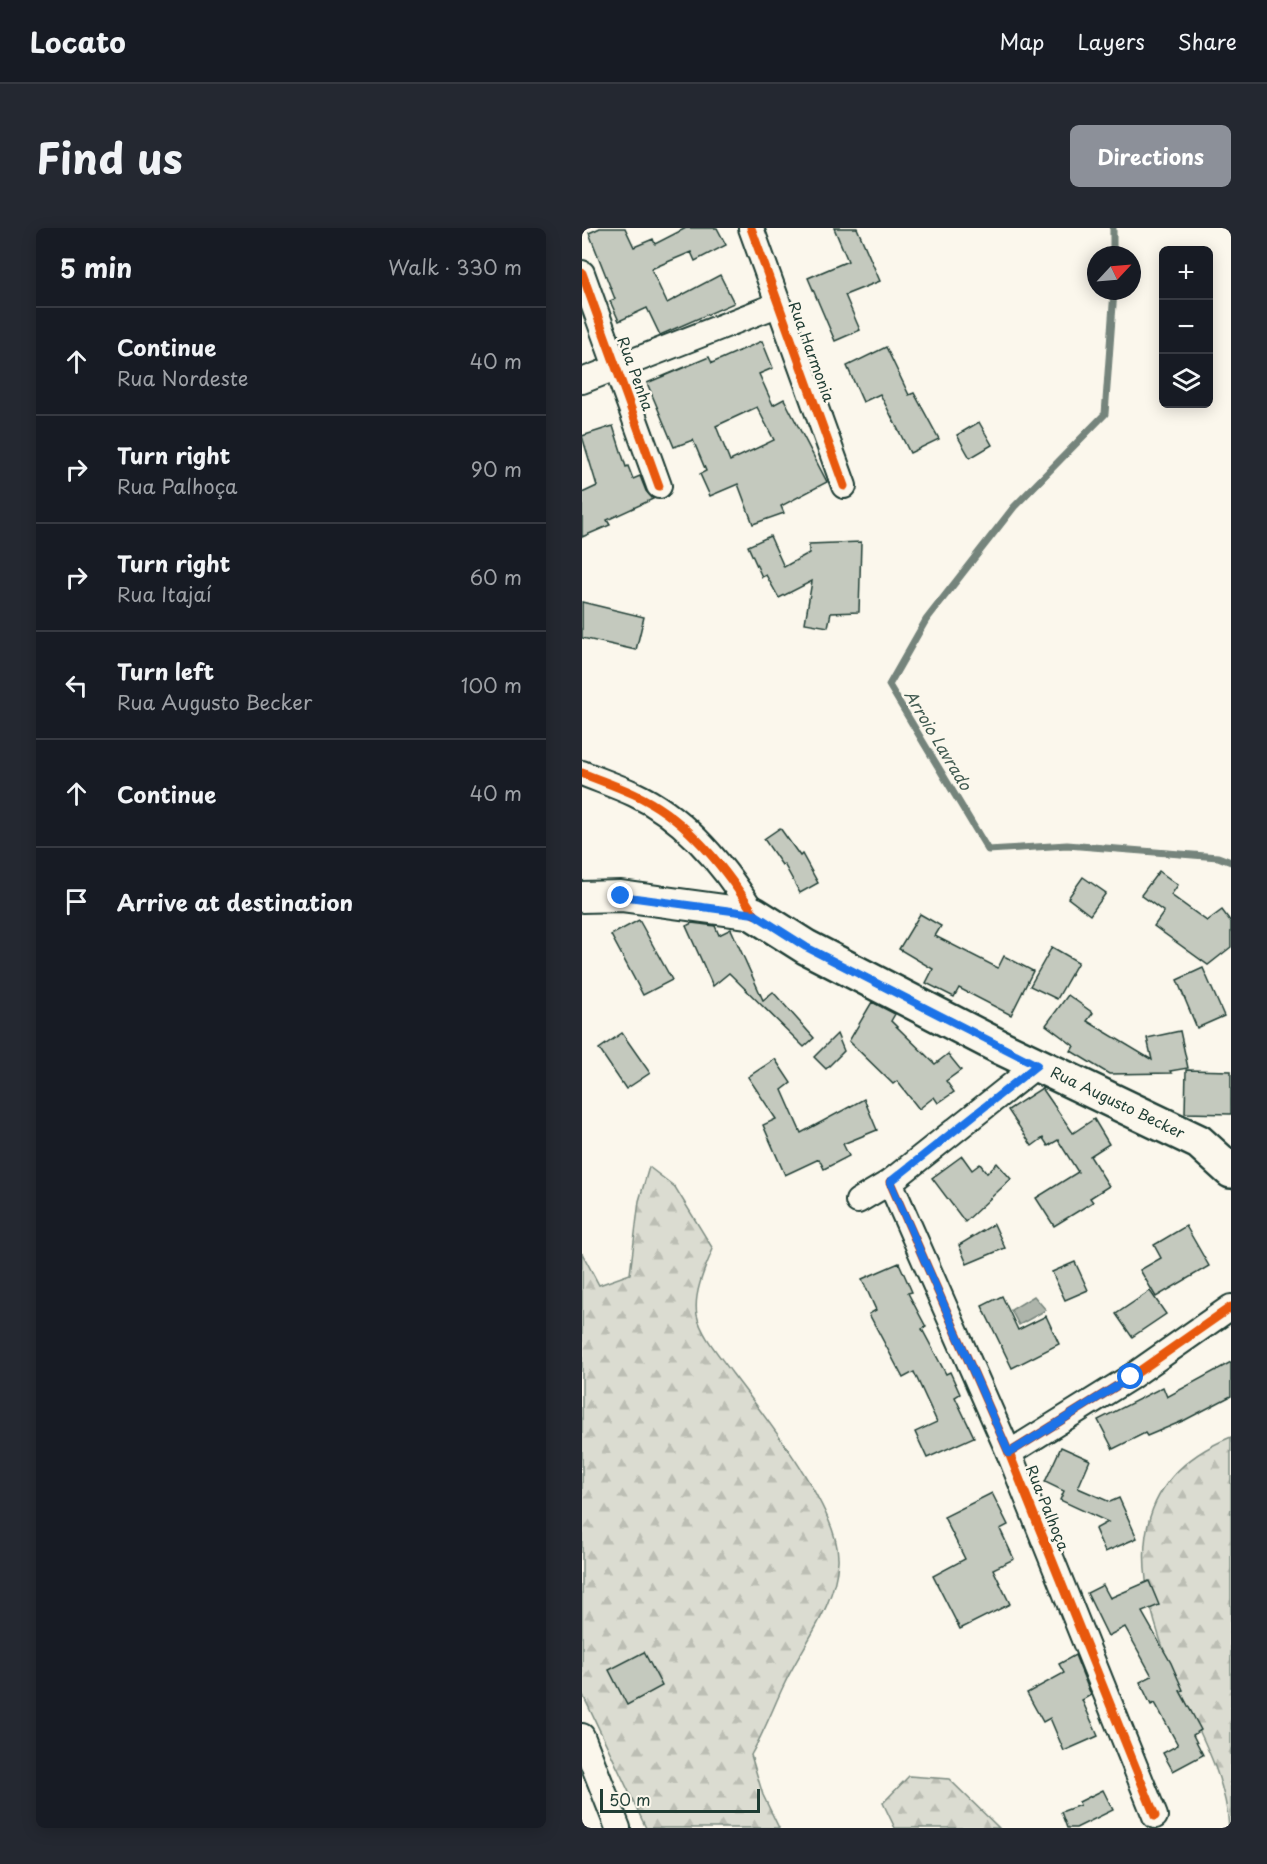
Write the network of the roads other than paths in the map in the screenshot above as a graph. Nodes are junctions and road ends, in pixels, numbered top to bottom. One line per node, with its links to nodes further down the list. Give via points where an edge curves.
1 (752, 228): 3 (street, Rua Harmonia)
2 (582, 273): 4 (street, Rua Penha)
3 (777, 305): 4 (street); 7 (street, Rua Harmonia)
4 (617, 366): 5 (street); 6 (street, Rua Penha)
5 (582, 381)
6 (659, 486)
7 (844, 486)
8 (582, 773): 10 (street, Rua Augusto Becker, via 635,794 663,811 721,865)
9 (582, 897): 10 (street, via 621,896)
10 (754, 914): 11 (main road, Rua Augusto Becker, via 806,947)
11 (1037, 1065): 12 (main road, Rua Augusto Becker, via 1199,1142); 13 (street)
12 (1231, 1171)
13 (890, 1182): 14 (street); 16 (street, Rua Palhoça)
14 (858, 1201)
15 (1231, 1306): 16 (street, via 1131,1377)
16 (1009, 1453): 18 (street, Rua Palhoça)
17 (582, 1736): 19 (street)
18 (1155, 1816)
19 (618, 1828)

